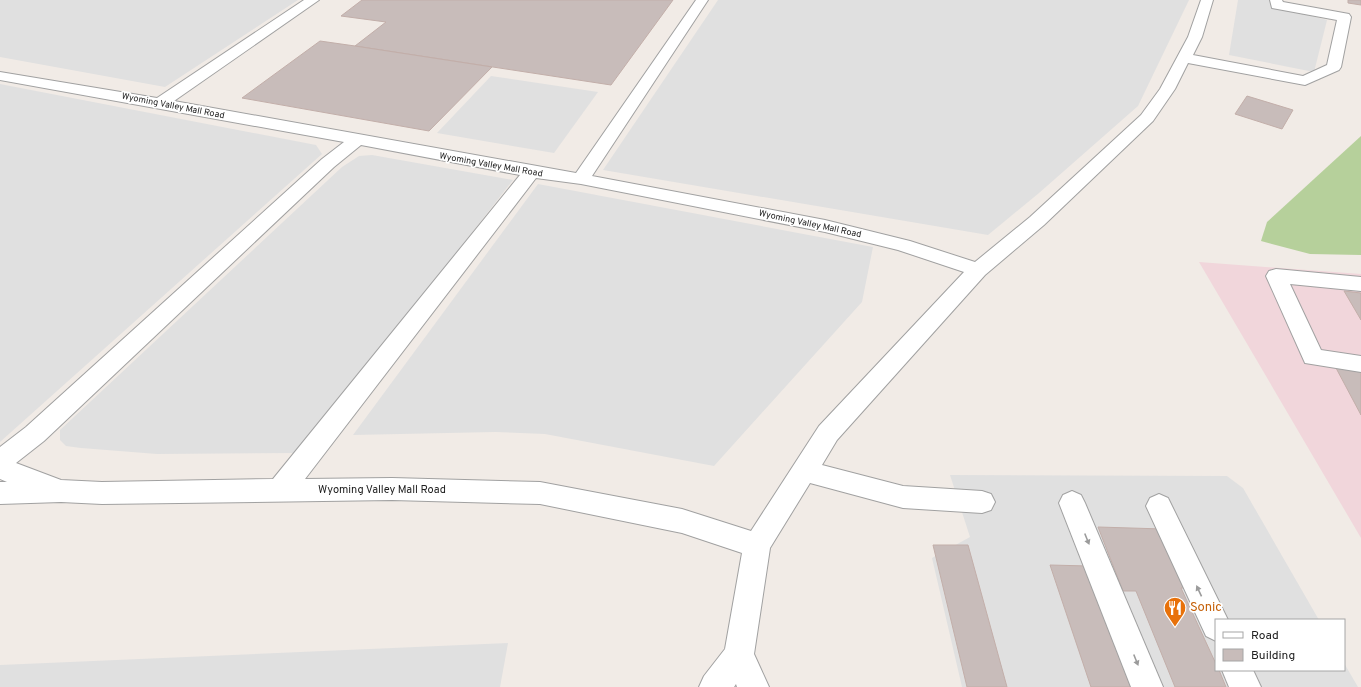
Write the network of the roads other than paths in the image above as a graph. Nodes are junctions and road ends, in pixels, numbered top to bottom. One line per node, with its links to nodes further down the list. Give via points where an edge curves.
1 (313, 0): 7 (lane)
2 (702, 0): 10 (lane)
3 (1207, 0): 5 (lane, via 1195,36)
4 (1276, 0): 5 (lane, via 1277,5 1344,17 1334,67 1305,80)
5 (1184, 58): 11 (lane, via 1147,118 1037,221)
6 (0, 76): 7 (lane, Wyoming Valley Mall Road)
7 (159, 104): 8 (lane, Wyoming Valley Mall Road)
8 (357, 140): 9 (lane, Wyoming Valley Mall Road); 14 (lane, via 35,434)
9 (531, 172): 10 (lane, Wyoming Valley Mall Road); 17 (lane)
10 (581, 179): 11 (lane, Wyoming Valley Mall Road, via 825,226 903,245)
11 (978, 270): 16 (lane, via 828,434)
12 (1361, 284): 13 (lane, via 1276,276 1313,357)
13 (1361, 364)
14 (0, 462)
15 (0, 468): 18 (lane)
16 (805, 471): 20 (lane, via 903,497); 23 (lane)
17 (280, 490): 18 (lane, Wyoming Valley Mall Road, via 102,493); 23 (lane, Wyoming Valley Mall Road, via 452,490 540,494 682,521)
18 (61, 491): 19 (lane, Wyoming Valley Mall Road)
19 (0, 494)
20 (982, 502)
21 (1072, 503): 29 (lane, one-way to 29)
22 (1159, 506): 24 (lane, one-way to 22)
23 (757, 545): 25 (lane)
24 (1215, 624)
25 (739, 655): 27 (lane); 28 (lane)
26 (1237, 671): 30 (lane)
27 (715, 687)
28 (753, 687)
29 (1147, 687)
30 (1245, 687)

